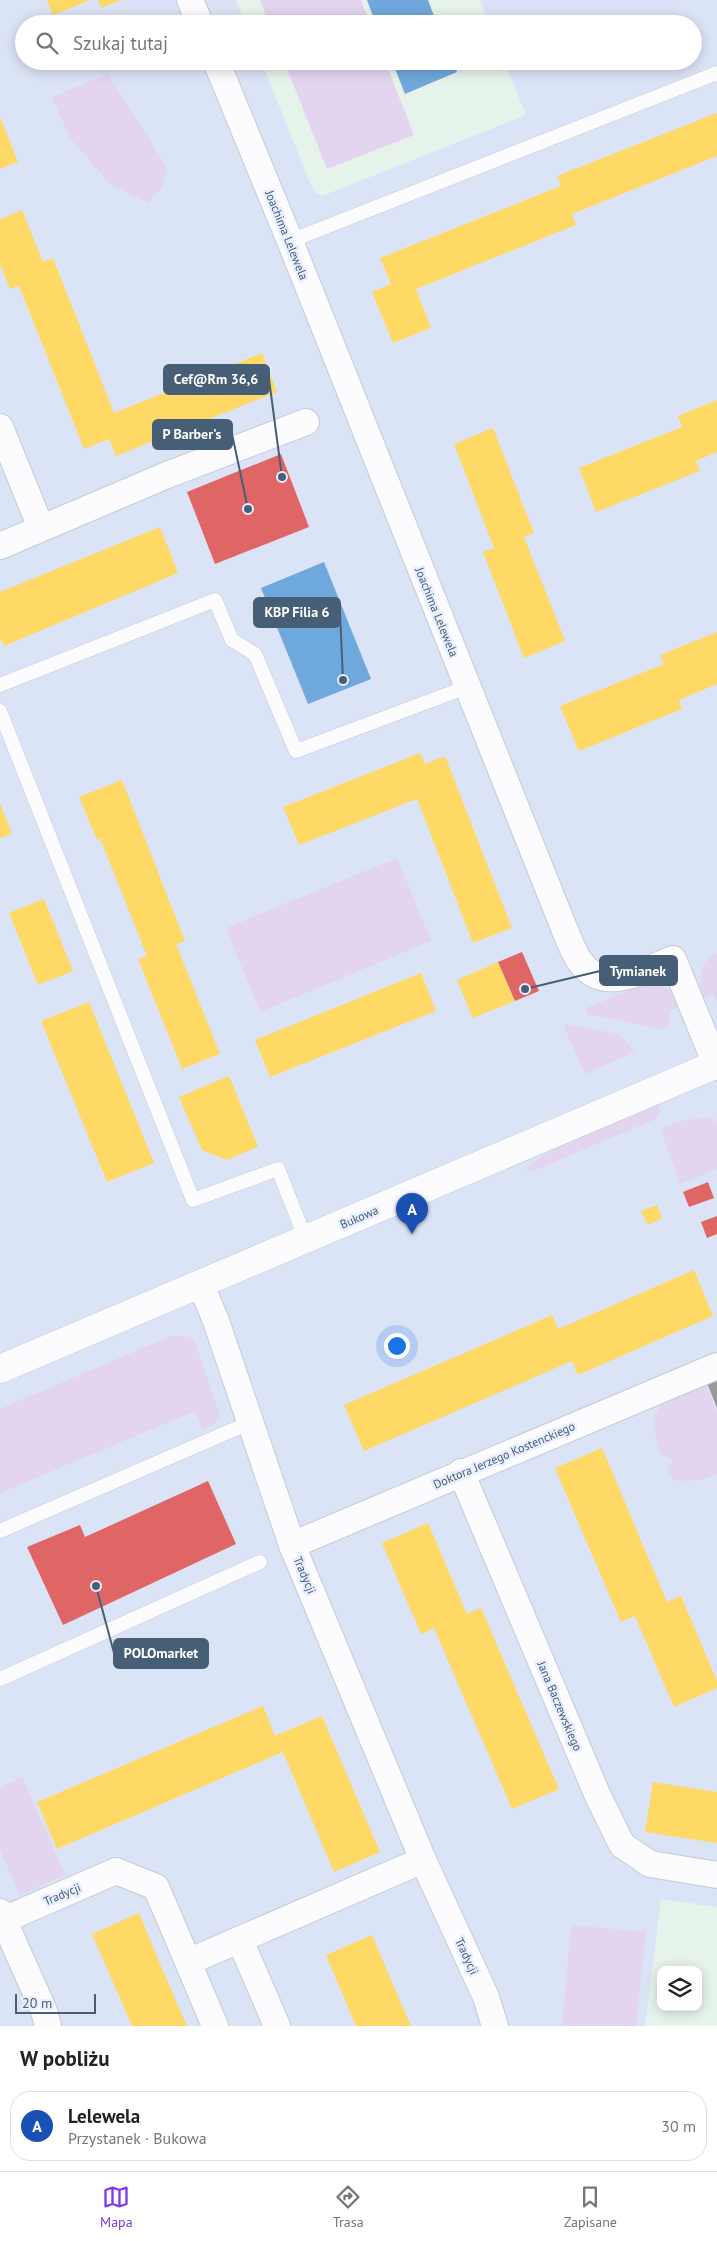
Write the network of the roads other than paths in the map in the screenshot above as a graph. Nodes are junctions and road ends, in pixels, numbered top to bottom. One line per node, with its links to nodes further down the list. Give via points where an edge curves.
1 (190, 0): 2 (street)
2 (196, 15)
3 (220, 70): 5 (street, Joachima Lelewela)
4 (717, 73): 5 (lane)
5 (290, 241): 11 (street, Joachima Lelewela)
6 (306, 422): 8 (street)
7 (0, 427): 8 (street)
8 (41, 528): 9 (street)
9 (0, 546)
10 (0, 685): 11 (lane, via 215,600 232,640 255,654 296,751)
11 (467, 687): 13 (street, Joachima Lelewela, via 581,963 590,972 608,979 627,978 673,959)
12 (0, 711): 14 (lane, via 193,1200 278,1169)
13 (717, 1065): 14 (street, Bukowa)
14 (306, 1240): 15 (street, Bukowa)
15 (201, 1285): 17 (street, Bukowa); 18 (street, Tradycji)
16 (717, 1366): 19 (street, Doktora Jerzego Kostenckiego)
17 (0, 1369)
18 (251, 1422): 20 (lane); 21 (street, Tradycji)
19 (461, 1472): 21 (street, Doktora Jerzego Kostenckiego); 25 (street, Jana Baczewskiego, via 622,1846 650,1864)
20 (0, 1531)
21 (292, 1545): 24 (street, Tradycji)
22 (260, 1562): 23 (lane)
23 (0, 1679)
24 (423, 1860): 27 (street); 32 (street, Tradycji, via 486,1998)
25 (717, 1875)
26 (2, 1916): 28 (street, Tradycji, via 116,1871 156,1887); 29 (street, Tradycji)
27 (240, 1940): 28 (street); 31 (street)
28 (188, 1962): 30 (street, Tradycji)
29 (48, 2026)
30 (215, 2026)
31 (277, 2026)
32 (495, 2026)

